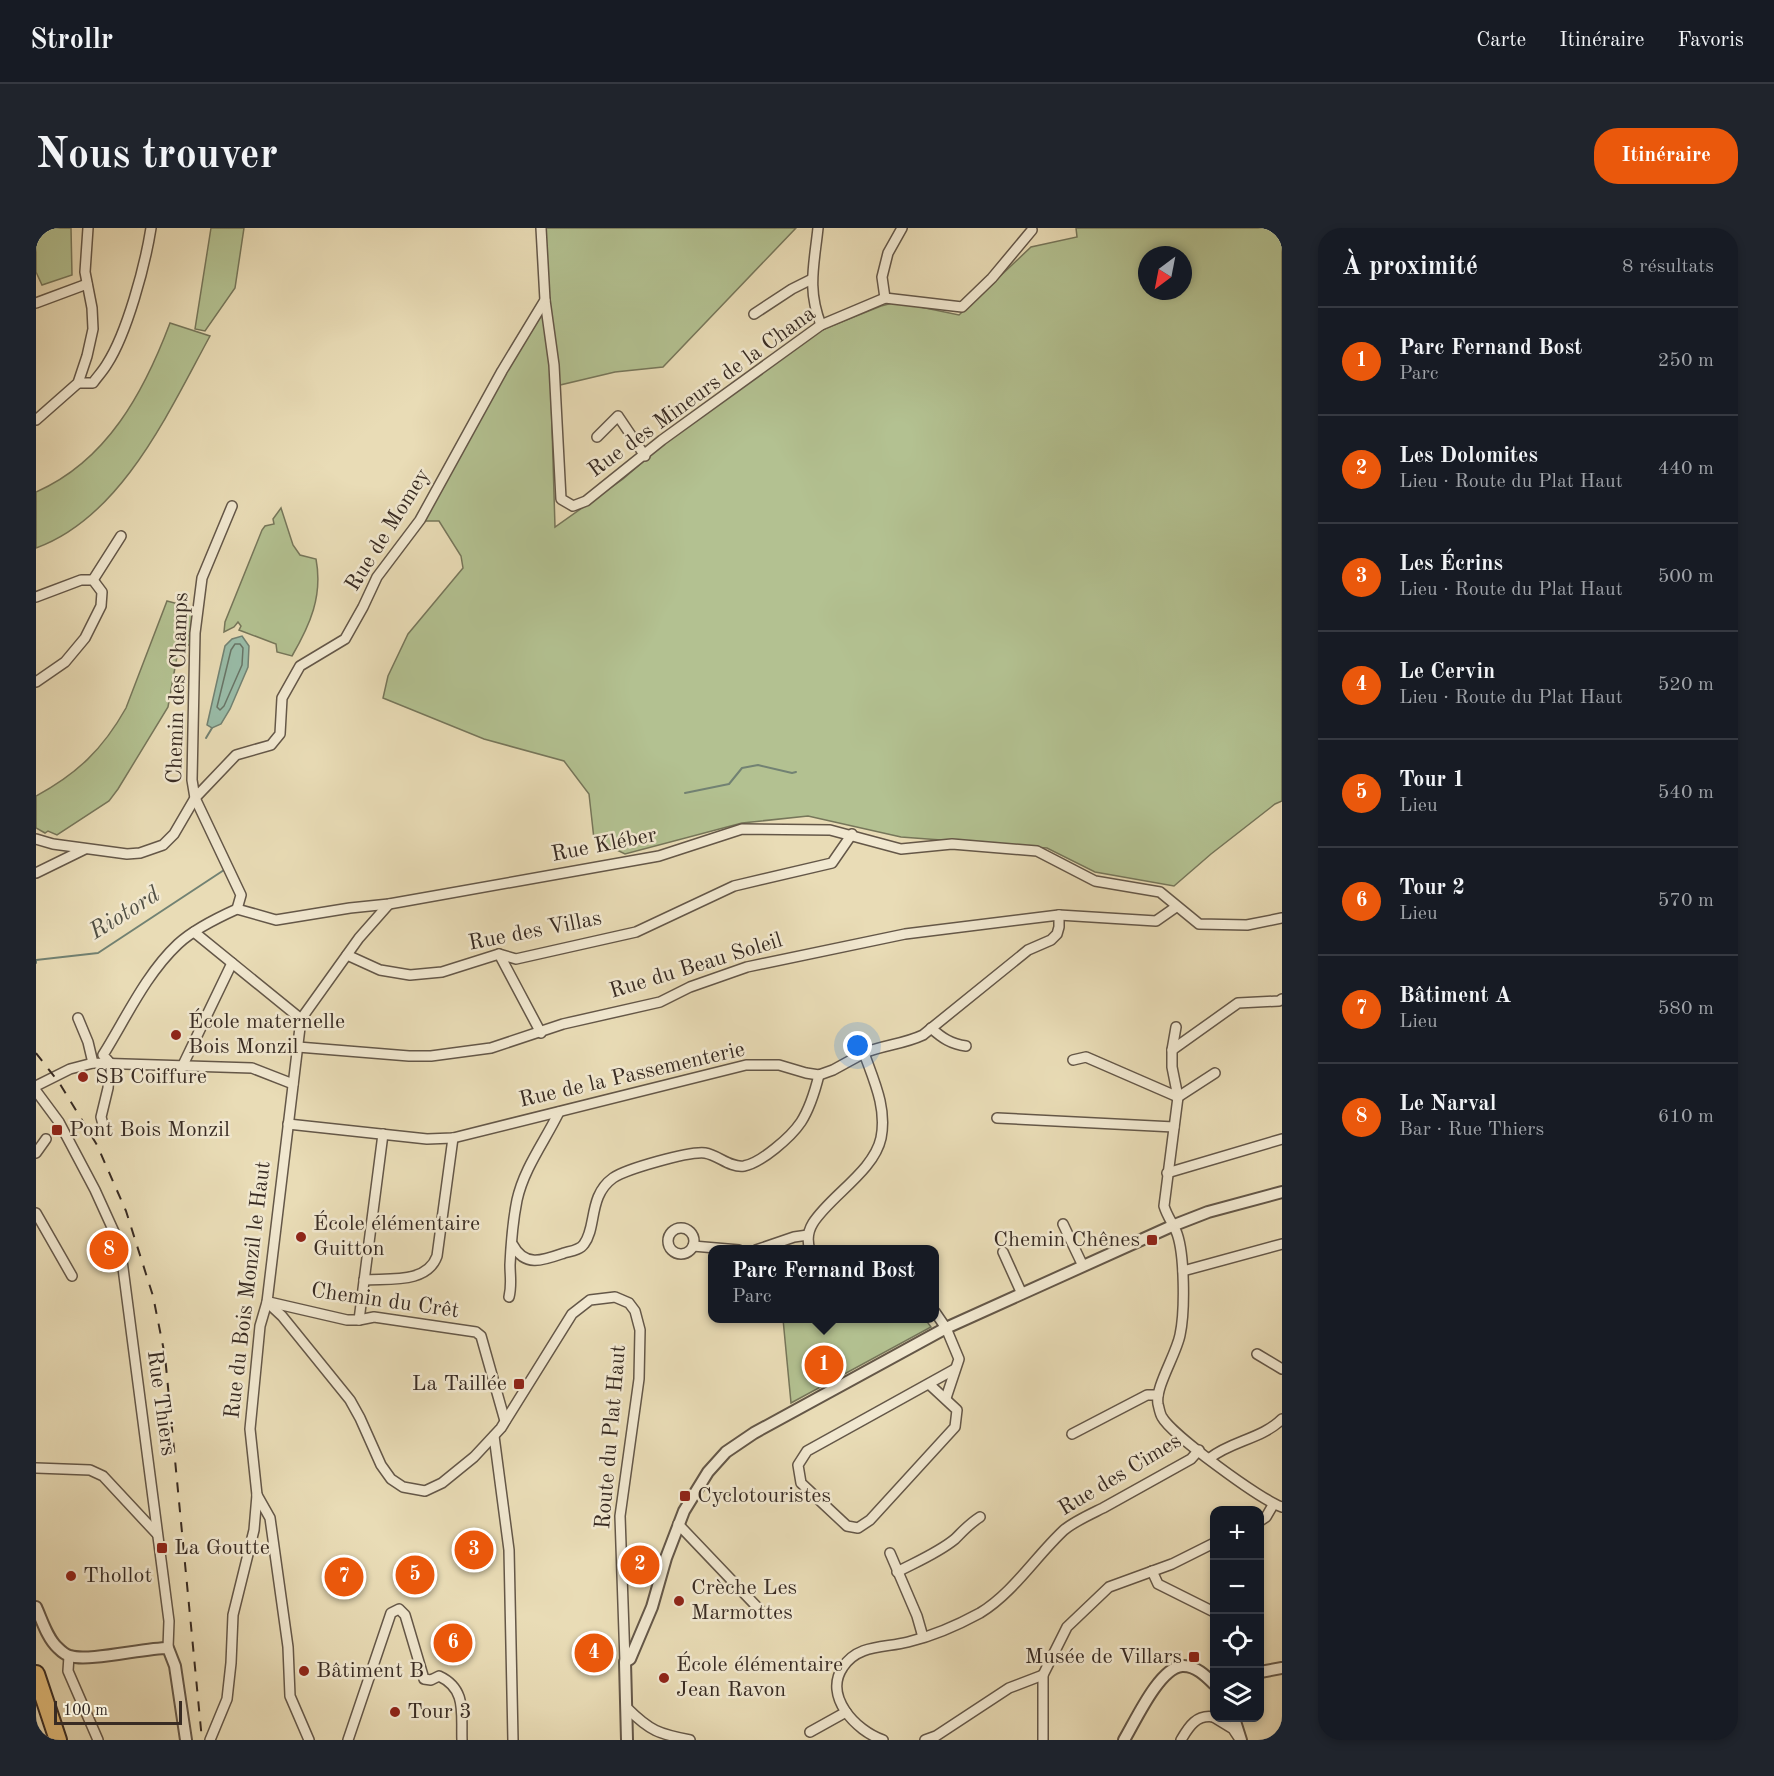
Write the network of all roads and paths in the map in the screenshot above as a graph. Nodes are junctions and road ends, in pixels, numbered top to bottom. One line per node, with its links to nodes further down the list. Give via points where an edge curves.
1 (88, 228): 8 (street)
2 (151, 228): 14 (street, via 120,337 93,382)
3 (541, 228): 10 (street)
4 (818, 228): 7 (street)
5 (902, 228): 9 (street, via 888,254 882,277)
6 (1032, 231): 9 (street, via 962,307)
7 (812, 279): 12 (street); 13 (street, via 813,305)
8 (87, 284): 11 (street); 14 (street, via 93,329)
9 (885, 298): 13 (street, Rue des Mineurs de la Chana)
10 (545, 300): 17 (street, Rue des Mineurs de la Chana, via 554,365 561,499 573,506 586,501); 23 (street, Rue de Momey, via 420,520 377,577 345,639 300,666 282,698 280,734 271,745 237,755)
11 (36, 303)
12 (754, 314)
13 (821, 326): 17 (street, Rue des Mineurs de la Chana)
14 (78, 383): 15 (street)
15 (36, 420)
16 (597, 437): 17 (street, via 618,416)
17 (645, 456)
18 (232, 506): 23 (street, Chemin des Champs, via 202,578 195,633)
19 (120, 536): 20 (street)
20 (93, 580): 21 (street, via 81,580); 22 (street, via 102,592 101,606 85,638 65,662)
21 (36, 597)
22 (36, 682)
23 (195, 798): 26 (street, Chemin des Champs, via 163,845 127,854); 30 (street, via 241,895)
24 (852, 834): 28 (street, Rue Kléber, via 742,829 659,856); 29 (street, Rue Kléber, via 901,849 952,844 1037,851 1095,881 1160,892); 34 (street, Rue des Villas, via 832,863 734,885 636,932 516,958)
25 (36, 839): 26 (street, Chemin des Champs)
26 (85, 849): 27 (street)
27 (36, 873)
28 (389, 904): 30 (street, Rue Kléber, via 276,920); 35 (street)
29 (1176, 907): 31 (street, Rue du Beau Soleil, via 1156,921); 32 (street, Rue Kléber, via 1199,924 1247,925)
30 (237, 909): 33 (street)
31 (1059, 915): 41 (street, via 1057,934 1051,940 1028,950); 42 (street, Rue du Beau Soleil, via 905,934 747,967 660,1002 563,1024)
32 (1282, 918)
33 (194, 932): 36 (street); 49 (street, via 153,973 103,1055)
34 (499, 954): 35 (street, Rue des Villas, via 442,972 410,975 380,970); 42 (street)
35 (347, 955): 39 (street)
36 (232, 963): 39 (street); 50 (street)
37 (1282, 999): 45 (street, via 1238,1004)
38 (78, 1018): 48 (street)
39 (301, 1019): 44 (street, Rue du Bois Monzil le Haut)
40 (1176, 1027): 45 (street)
41 (931, 1028): 43 (street, via 942,1038); 46 (street, via 908,1042)
42 (541, 1033): 44 (street, Rue du Beau Soleil, via 492,1048 431,1056)
43 (966, 1046)
44 (298, 1047): 53 (street, Rue du Bois Monzil le Haut)
45 (1172, 1050): 56 (street)
46 (864, 1053): 52 (street); 72 (street, via 881,1100 880,1140 866,1164 812,1224)
47 (1073, 1060): 56 (street, via 1086,1057)
48 (93, 1063): 49 (street); 54 (street, via 70,1069)
49 (110, 1064): 50 (street); 61 (street, via 101,1117)
50 (182, 1066): 53 (street, via 252,1068)
51 (1215, 1073): 56 (street)
52 (819, 1075): 57 (street, Rue de la Passementerie, via 779,1065 746,1065); 74 (street, via 801,1123 756,1162 742,1166 694,1153 629,1171 612,1179 600,1193 588,1239 582,1247 538,1262 524,1258)
53 (293, 1084): 59 (street, Rue du Bois Monzil le Haut)
54 (36, 1086)
55 (36, 1091): 108 (street, Rue Thiers, via 59,1122 120,1245)
56 (1178, 1098): 60 (street)
57 (559, 1112): 63 (street, Rue de la Passementerie); 74 (street, via 517,1200)
58 (997, 1118): 60 (street)
59 (288, 1124): 62 (street, Rue de la Passementerie); 86 (street, Rue du Bois Monzil le Haut)
60 (1174, 1127): 67 (street)
61 (105, 1132)
62 (383, 1134): 63 (street, Rue de la Passementerie); 83 (street)
63 (453, 1138): 83 (street, via 434,1264 420,1275)
64 (46, 1139): 66 (street)
65 (1282, 1139): 67 (street)
66 (36, 1153)
67 (1167, 1173): 71 (street, via 1164,1206)
68 (1282, 1192): 71 (street)
69 (36, 1213): 82 (street)
70 (1064, 1224): 80 (street)
71 (1172, 1226): 80 (street); 81 (street)
72 (808, 1235): 75 (street); 76 (street)
73 (1282, 1244): 81 (street)
74 (513, 1245): 85 (street)
75 (771, 1245)
76 (809, 1245)
77 (693, 1246): 78 (street)
78 (708, 1247)
79 (1003, 1252): 84 (street)
80 (1083, 1266): 84 (street)
81 (1183, 1271): 94 (street, via 1180,1336)
82 (72, 1276)
83 (364, 1280): 88 (street)
84 (1022, 1294): 89 (street)
85 (509, 1297)
86 (267, 1302): 88 (street, Chemin du Crêt); 99 (street, Route du Plat Haut, via 350,1400 381,1465 398,1484 425,1491 442,1483); 103 (street, Rue du Bois Monzil le Haut, via 260,1326 250,1430)
87 (939, 1318): 89 (street)
88 (359, 1320): 97 (street, Chemin du Crêt, via 375,1317 476,1332 481,1336)
89 (946, 1328): 91 (street, via 959,1359); 107 (street, via 726,1452 708,1472)
90 (1257, 1354): 92 (street)
91 (956, 1369): 93 (street); 95 (street)
92 (1282, 1369)
93 (929, 1384): 95 (street); 95 (street, via 807,1451 798,1465 801,1483 847,1526 858,1528 870,1520 955,1427 957,1410)
94 (1158, 1395): 98 (street, via 1147,1395); 100 (street, via 1162,1417)
95 (946, 1398)
96 (1282, 1419): 101 (street, Rue des Cimes, via 1265,1433)
97 (505, 1421): 99 (street, Route du Plat Haut); 119 (street, Route du Plat Haut, via 572,1314 590,1300 615,1297 629,1303 640,1330 639,1379 620,1516)
98 (1072, 1434)
99 (494, 1436): 138 (street, via 509,1550)
100 (1199, 1450): 101 (street); 116 (street, Rue des Cimes, via 1191,1459 1066,1528 997,1600 980,1612)
101 (1210, 1458): 104 (street, via 1250,1491)
102 (36, 1468): 108 (street, via 96,1472)
103 (257, 1495): 134 (street, Rue du Bois Monzil le Haut, via 254,1530 233,1615 227,1699); 135 (street, via 270,1518 288,1647 290,1696)
104 (1278, 1506): 106 (street)
105 (980, 1517): 112 (street, via 937,1551)
106 (1264, 1518)
107 (678, 1524): 115 (street); 119 (street, via 652,1607 630,1659)
108 (157, 1535): 117 (street, Rue Thiers)
109 (1210, 1545): 111 (street)
110 (890, 1553): 112 (street)
111 (1152, 1571): 114 (street, via 1158,1584); 123 (street, via 1109,1587 1067,1627)
112 (897, 1572): 116 (street)
113 (36, 1607): 118 (street, via 51,1640)
114 (1210, 1610)
115 (761, 1611)
116 (923, 1637): 126 (street, Rue des Cimes, via 854,1654 842,1668 836,1685)
117 (168, 1648): 118 (street); 133 (street, Rue Thiers, via 175,1666)
118 (69, 1656): 132 (street, via 68,1671)
119 (625, 1662): 125 (street)
120 (1282, 1668): 121 (street)
121 (1264, 1671)
122 (36, 1674): 131 (highway)
123 (1043, 1675): 142 (street, via 1009,1688); 143 (street)
124 (1210, 1680): 144 (street, via 1195,1669 1181,1666 1168,1673)
125 (627, 1708): 139 (street); 140 (street, via 643,1724 663,1735)
126 (846, 1712): 130 (street); 141 (street, Rue des Cimes, via 855,1724)
127 (1210, 1716): 145 (street, via 1198,1719)
128 (1222, 1722): 146 (street)
129 (1235, 1722): 146 (street)
130 (810, 1732)
131 (58, 1740)
132 (98, 1740)
133 (186, 1740)
134 (210, 1740)
135 (309, 1740)
136 (348, 1740): 137 (street, via 392,1613 399,1609 405,1615 424,1679 439,1676 449,1681 460,1695)
137 (462, 1740)
138 (513, 1740)
139 (627, 1740)
140 (690, 1740)
141 (883, 1740)
142 (925, 1740)
143 (1043, 1740)
144 (1124, 1740)
145 (1181, 1740)
146 (1241, 1740)

